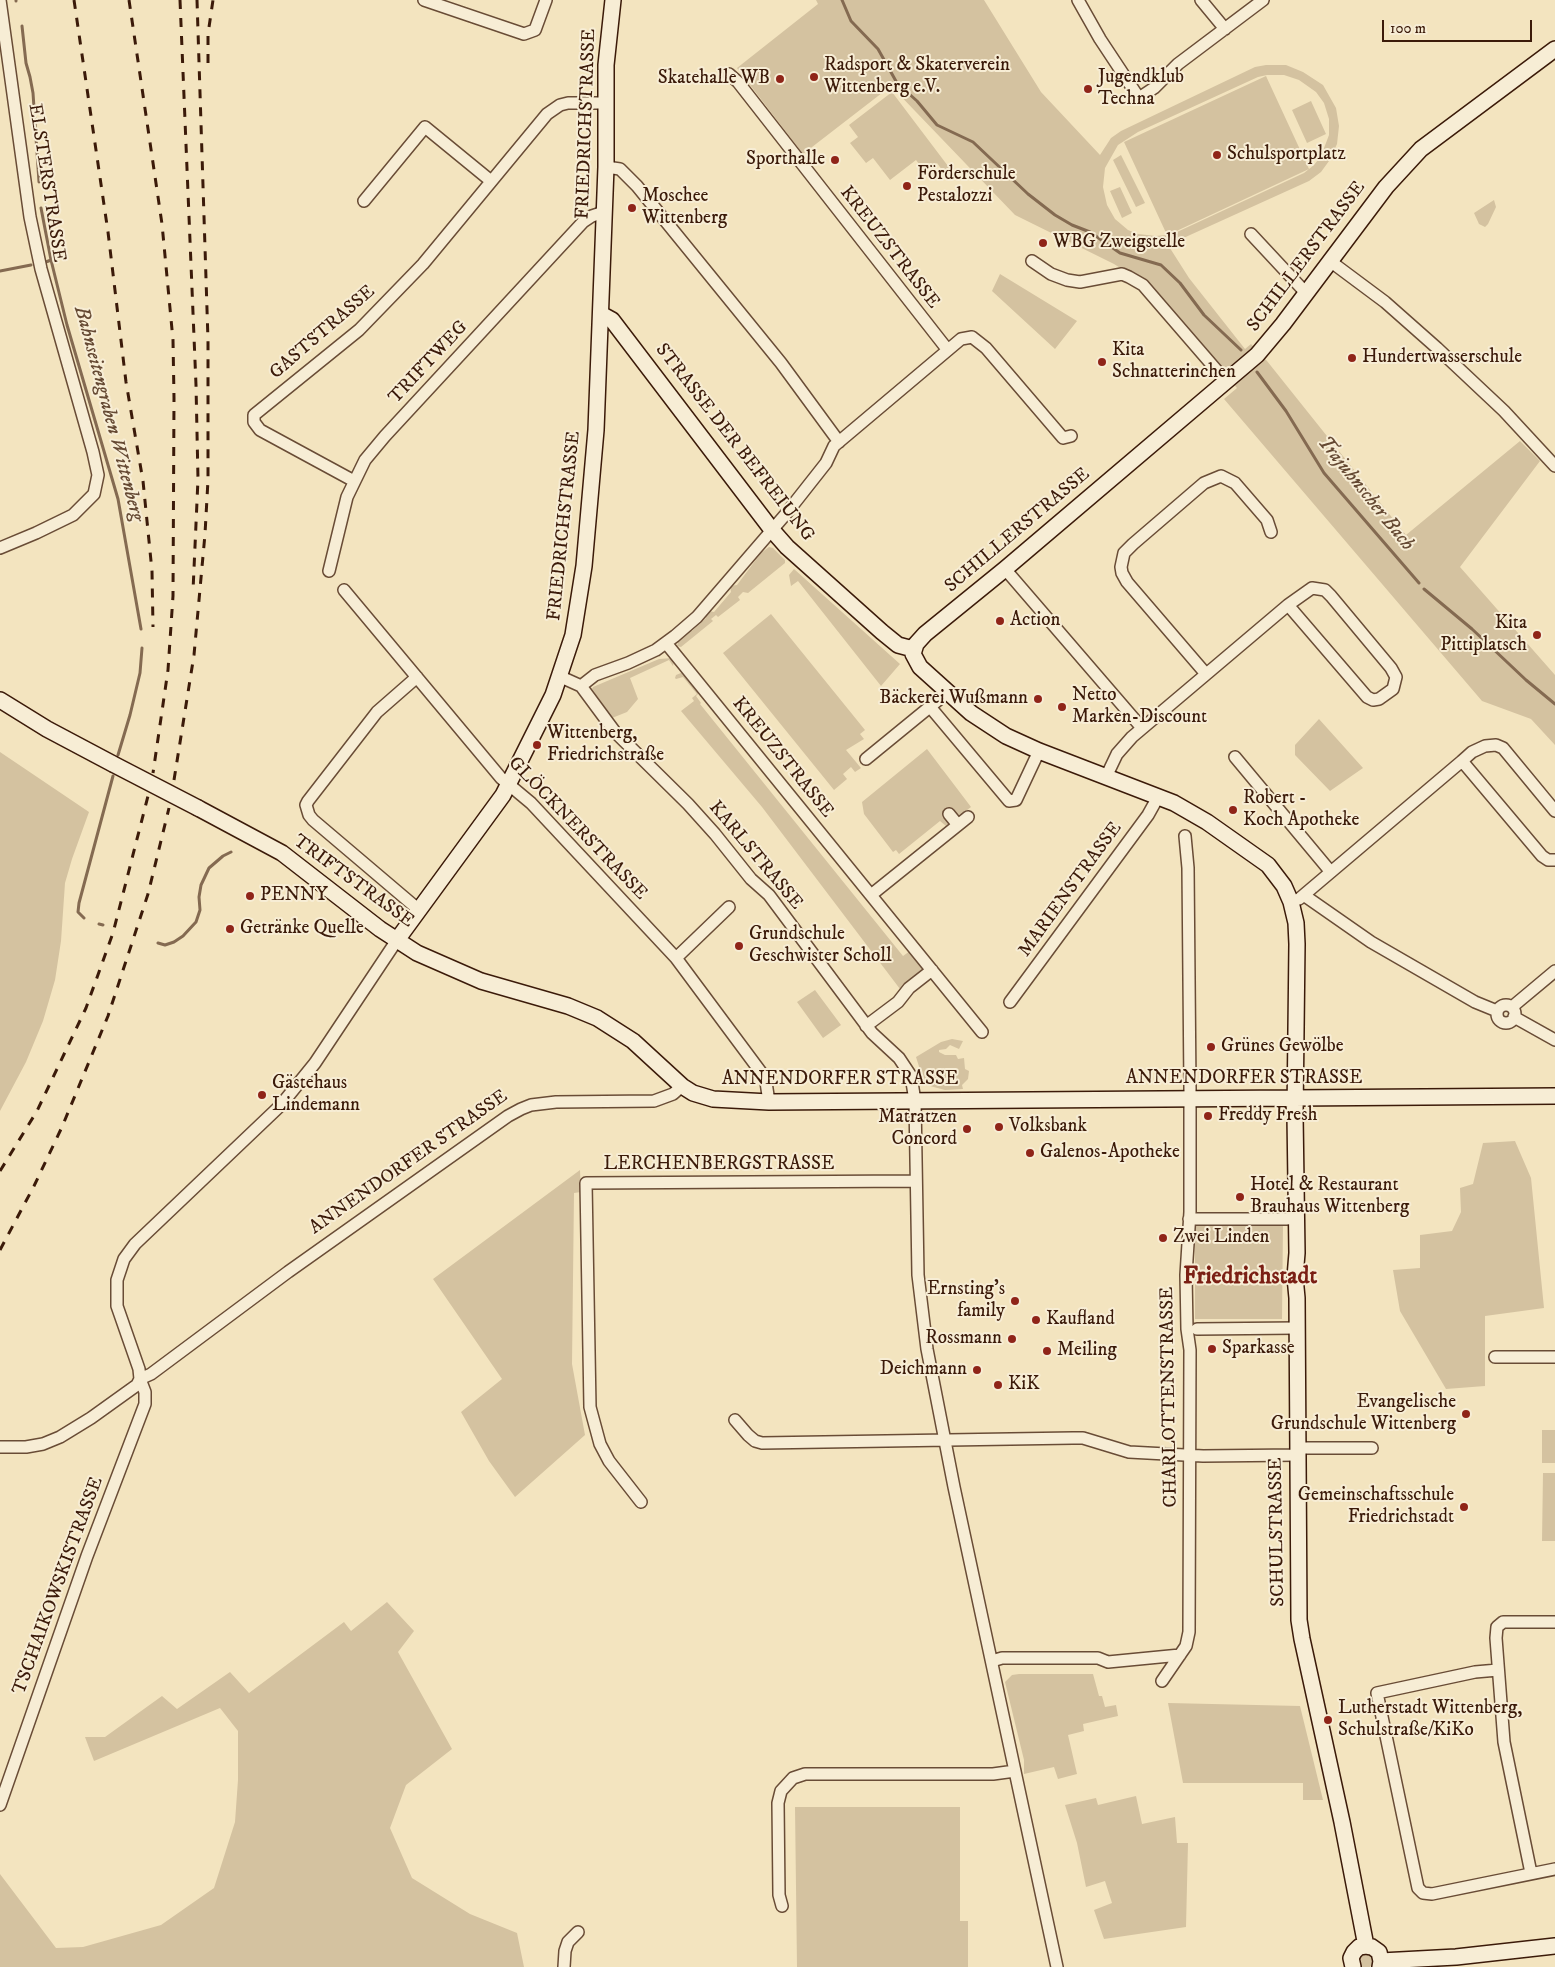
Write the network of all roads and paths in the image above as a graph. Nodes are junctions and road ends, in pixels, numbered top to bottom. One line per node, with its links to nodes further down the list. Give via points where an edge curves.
1 (0, 0): 29 (street, ELSTERSTRASSE, via 30,217 41,269 98,475 94,494 72,515)
2 (424, 0): 3 (street, via 524,34 535,30)
3 (546, 0)
4 (613, 0): 11 (street, FRIEDRICHSTRASSE, via 607,49)
5 (1078, 0): 8 (street, via 1140,98)
6 (1201, 0): 8 (street)
7 (1263, 0): 8 (street)
8 (1224, 29)
9 (1555, 49): 18 (street, SCHILLERSTRASSE, via 1417,153 1386,187)
10 (729, 74): 21 (street, KREUZSTRASSE)
11 (606, 102): 12 (street, FRIEDRICHSTRASSE); 13 (street, GASTSTRASSE, via 576,102 554,109)
12 (606, 167): 15 (street, FRIEDRICHSTRASSE); 24 (street, via 620,169 637,186 781,363)
13 (491, 181): 14 (street, via 425,127); 26 (street, GASTSTRASSE, via 423,264 359,330 254,415 254,422 260,430)
14 (364, 201)
15 (604, 212): 20 (street, FRIEDRICHSTRASSE); 26 (street, TRIFTWEG, via 583,222 385,436 365,460)
16 (1251, 234): 19 (street)
17 (1032, 261): 22 (street, via 1067,280 1080,282 1122,274 1129,277 1149,292)
18 (1330, 261): 19 (street, SCHILLERSTRASSE); 25 (street, via 1392,308 1437,348 1504,411)
19 (1306, 293): 30 (street, SCHILLERSTRASSE, via 1248,363)
20 (601, 314): 27 (street, STRASSE DER BEFREIUNG, via 612,320); 37 (street, FRIEDRICHSTRASSE, via 594,456 584,566 576,622)
21 (948, 349): 23 (street, via 961,339 972,337 978,341 1063,438); 24 (street)
22 (1219, 373)
23 (1071, 436)
24 (839, 442): 27 (street, via 824,466)
25 (1555, 466)
26 (354, 481): 31 (street, TRIFTWEG, via 341,514)
27 (772, 530): 34 (street, via 708,606); 35 (street, STRASSE DER BEFREIUNG, via 881,631 898,645)
28 (1271, 532): 36 (street, via 1267,520 1235,483 1226,477 1216,477 1204,483 1132,544 1122,558 1122,572 1127,582)
29 (0, 548)
30 (1005, 569): 35 (street, SCHILLERSTRASSE, via 925,634); 43 (street)
31 (329, 571)
32 (344, 590): 38 (street, GLÖCKNERSTRASSE)
33 (1288, 605): 33 (street, via 1367,697 1379,699 1391,692 1396,683 1394,672 1325,590 1312,588); 36 (street)
34 (666, 642): 39 (street, via 645,655 595,675); 58 (street, KREUZSTRASSE)
35 (913, 650): 40 (street, via 916,662)
36 (1206, 674): 43 (street)
37 (560, 676): 39 (street, KARLSTRASSE); 49 (street, FRIEDRICHSTRASSE)
38 (417, 677): 49 (street, GLÖCKNERSTRASSE); 61 (street, via 377,712 306,805 313,820)
39 (581, 686): 68 (street, KARLSTRASSE, via 616,732 703,820 750,878 769,896)
40 (948, 692): 42 (street); 44 (street, via 981,720)
41 (0, 700): 62 (street, TRIFTSTRASSE, bridge, via 47,729 282,854)
42 (931, 708): 44 (street, via 1009,801 1016,800); 46 (street)
43 (1142, 728): 48 (street, via 1122,748)
44 (1039, 751): 48 (street)
45 (1235, 757): 57 (street)
46 (866, 759)
47 (1462, 760): 51 (street, via 1485,746 1503,748); 56 (street, via 1542,856); 57 (street)
48 (1106, 777): 50 (street)
49 (509, 784): 61 (street, FRIEDRICHSTRASSE, via 480,829); 63 (street, GLÖCKNERSTRASSE, via 538,810)
50 (1158, 797): 59 (street, via 1196,815 1262,860); 66 (street, MARIENSTRASSE)
51 (1555, 811)
52 (950, 814): 54 (street)
53 (968, 817): 54 (street)
54 (958, 825): 58 (street)
55 (1185, 836): 73 (street, CHARLOTTENSTRASSE)
56 (1555, 860)
57 (1330, 872): 59 (street)
58 (871, 895): 64 (street, KREUZSTRASSE)
59 (1298, 899): 67 (street, via 1475,1002 1497,1011 1504,1005); 74 (street, SCHULSTRASSE)
60 (729, 907): 63 (street)
61 (419, 910): 62 (street, FRIEDRICHSTRASSE)
62 (397, 940): 71 (street, TRIFTSTRASSE, via 417,953 474,978 597,1018 633,1041); 84 (street, FRIEDRICHSTRASSE, via 281,1106 129,1251 120,1268 116,1297)
63 (676, 958): 76 (street, GLÖCKNERSTRASSE, via 763,1075)
64 (932, 970): 68 (street); 69 (street, KREUZSTRASSE)
65 (1555, 971): 67 (street)
66 (1010, 1002)
67 (1513, 1012): 70 (street)
68 (866, 1026): 75 (street, KARLSTRASSE, via 904,1063 913,1084)
69 (982, 1032)
70 (1555, 1040)
71 (682, 1086): 76 (street, ANNENDORFER STRASSE, via 713,1099); 84 (street, ANNENDORFER STRASSE, via 673,1094 654,1101 543,1103 514,1112)
72 (1555, 1096): 74 (street, ANNENDORFER STRASSE)
73 (1190, 1099): 74 (street, ANNENDORFER STRASSE); 75 (street, ANNENDORFER STRASSE); 78 (street, CHARLOTTENSTRASSE)
74 (1296, 1099): 80 (street, SCHULSTRASSE)
75 (915, 1101): 76 (street, ANNENDORFER STRASSE); 77 (street)
76 (768, 1102)
77 (916, 1182): 86 (street, via 920,1305); 91 (street, LERCHENBERGSTRASSE, via 586,1183 590,1407 600,1444)
78 (1189, 1219): 79 (street); 90 (street, CHARLOTTENSTRASSE, via 1186,1275)
79 (1287, 1219)
80 (1297, 1328): 81 (street); 89 (street, SCHULSTRASSE)
81 (1197, 1329)
82 (1495, 1357): 83 (street)
83 (1555, 1357)
84 (140, 1379): 87 (street, ANNENDORFER STRASSE, via 137,1385 111,1404 60,1437 36,1445); 98 (street, TSCHAIKOWSKISTRASSE, via 145,1404 87,1556)
85 (735, 1420): 86 (street, via 755,1441 762,1443)
86 (944, 1440): 90 (street, via 1084,1438 1123,1451); 94 (street)
87 (0, 1447)
88 (1372, 1448): 89 (street)
89 (1297, 1452): 90 (street); 103 (street, SCHULSTRASSE, via 1301,1634)
90 (1191, 1455): 93 (street, CHARLOTTENSTRASSE, via 1189,1632)
91 (641, 1502)
92 (1555, 1622): 95 (street, via 1502,1622 1497,1627 1496,1638)
93 (1180, 1655): 94 (street, via 1108,1662 1098,1658 1002,1658); 96 (street, CHARLOTTENSTRASSE)
94 (992, 1661): 97 (street)
95 (1498, 1670): 100 (street, via 1504,1742); 100 (street, via 1377,1693 1418,1888 1423,1893 1432,1894)
96 (1162, 1680)
97 (1015, 1771): 101 (street, via 992,1774 811,1774 793,1778 784,1786 778,1803 779,1895); 108 (street)
98 (0, 1805)
99 (1555, 1869): 100 (street)
100 (1531, 1873)
101 (782, 1906)
102 (578, 1932): 107 (street, via 568,1942)
103 (1366, 1946): 105 (street, via 1377,1950); 106 (street, via 1354,1952)
104 (1555, 1946): 105 (street)
105 (1380, 1964)
106 (1347, 1966)
107 (564, 1967)
108 (1057, 1967)

